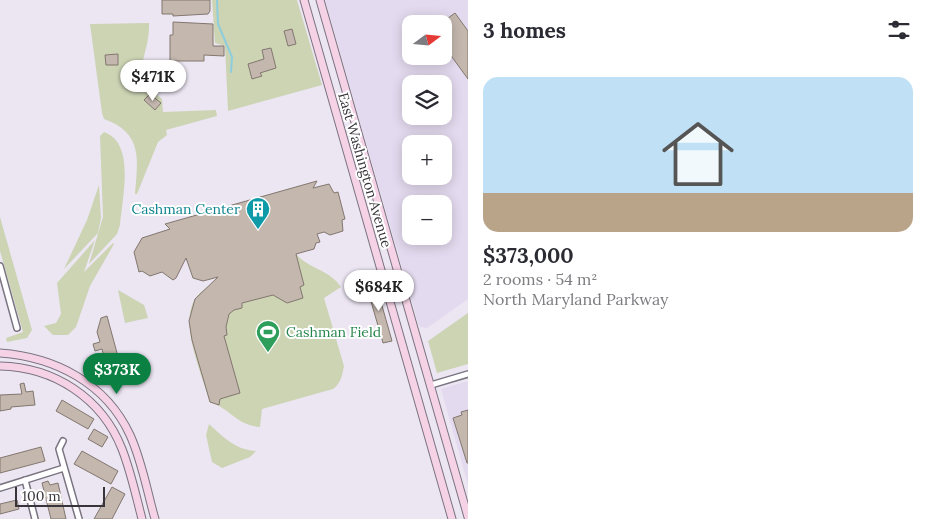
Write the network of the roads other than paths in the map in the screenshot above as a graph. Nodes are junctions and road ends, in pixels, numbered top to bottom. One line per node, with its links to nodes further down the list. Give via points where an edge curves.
1 (304, 0): 19 (main road, East Washington Avenue)
2 (320, 0): 9 (main road, East Washington Avenue)
3 (0, 266): 4 (street)
4 (3, 287): 5 (street)
5 (18, 328)
6 (0, 353): 18 (main road, via 42,359 60,366 93,386 108,402 130,434)
7 (0, 366): 17 (main road, via 37,370 57,378 96,407 110,424 122,450)
8 (468, 374): 9 (street)
9 (431, 384): 14 (main road, East Washington Avenue)
10 (63, 441): 11 (street, via 59,449)
11 (64, 468): 12 (street); 16 (street)
12 (25, 480): 13 (street); 15 (street)
13 (0, 488)
14 (468, 517)
15 (35, 519)
16 (79, 519)
17 (142, 519)
18 (155, 519)
19 (452, 519)

